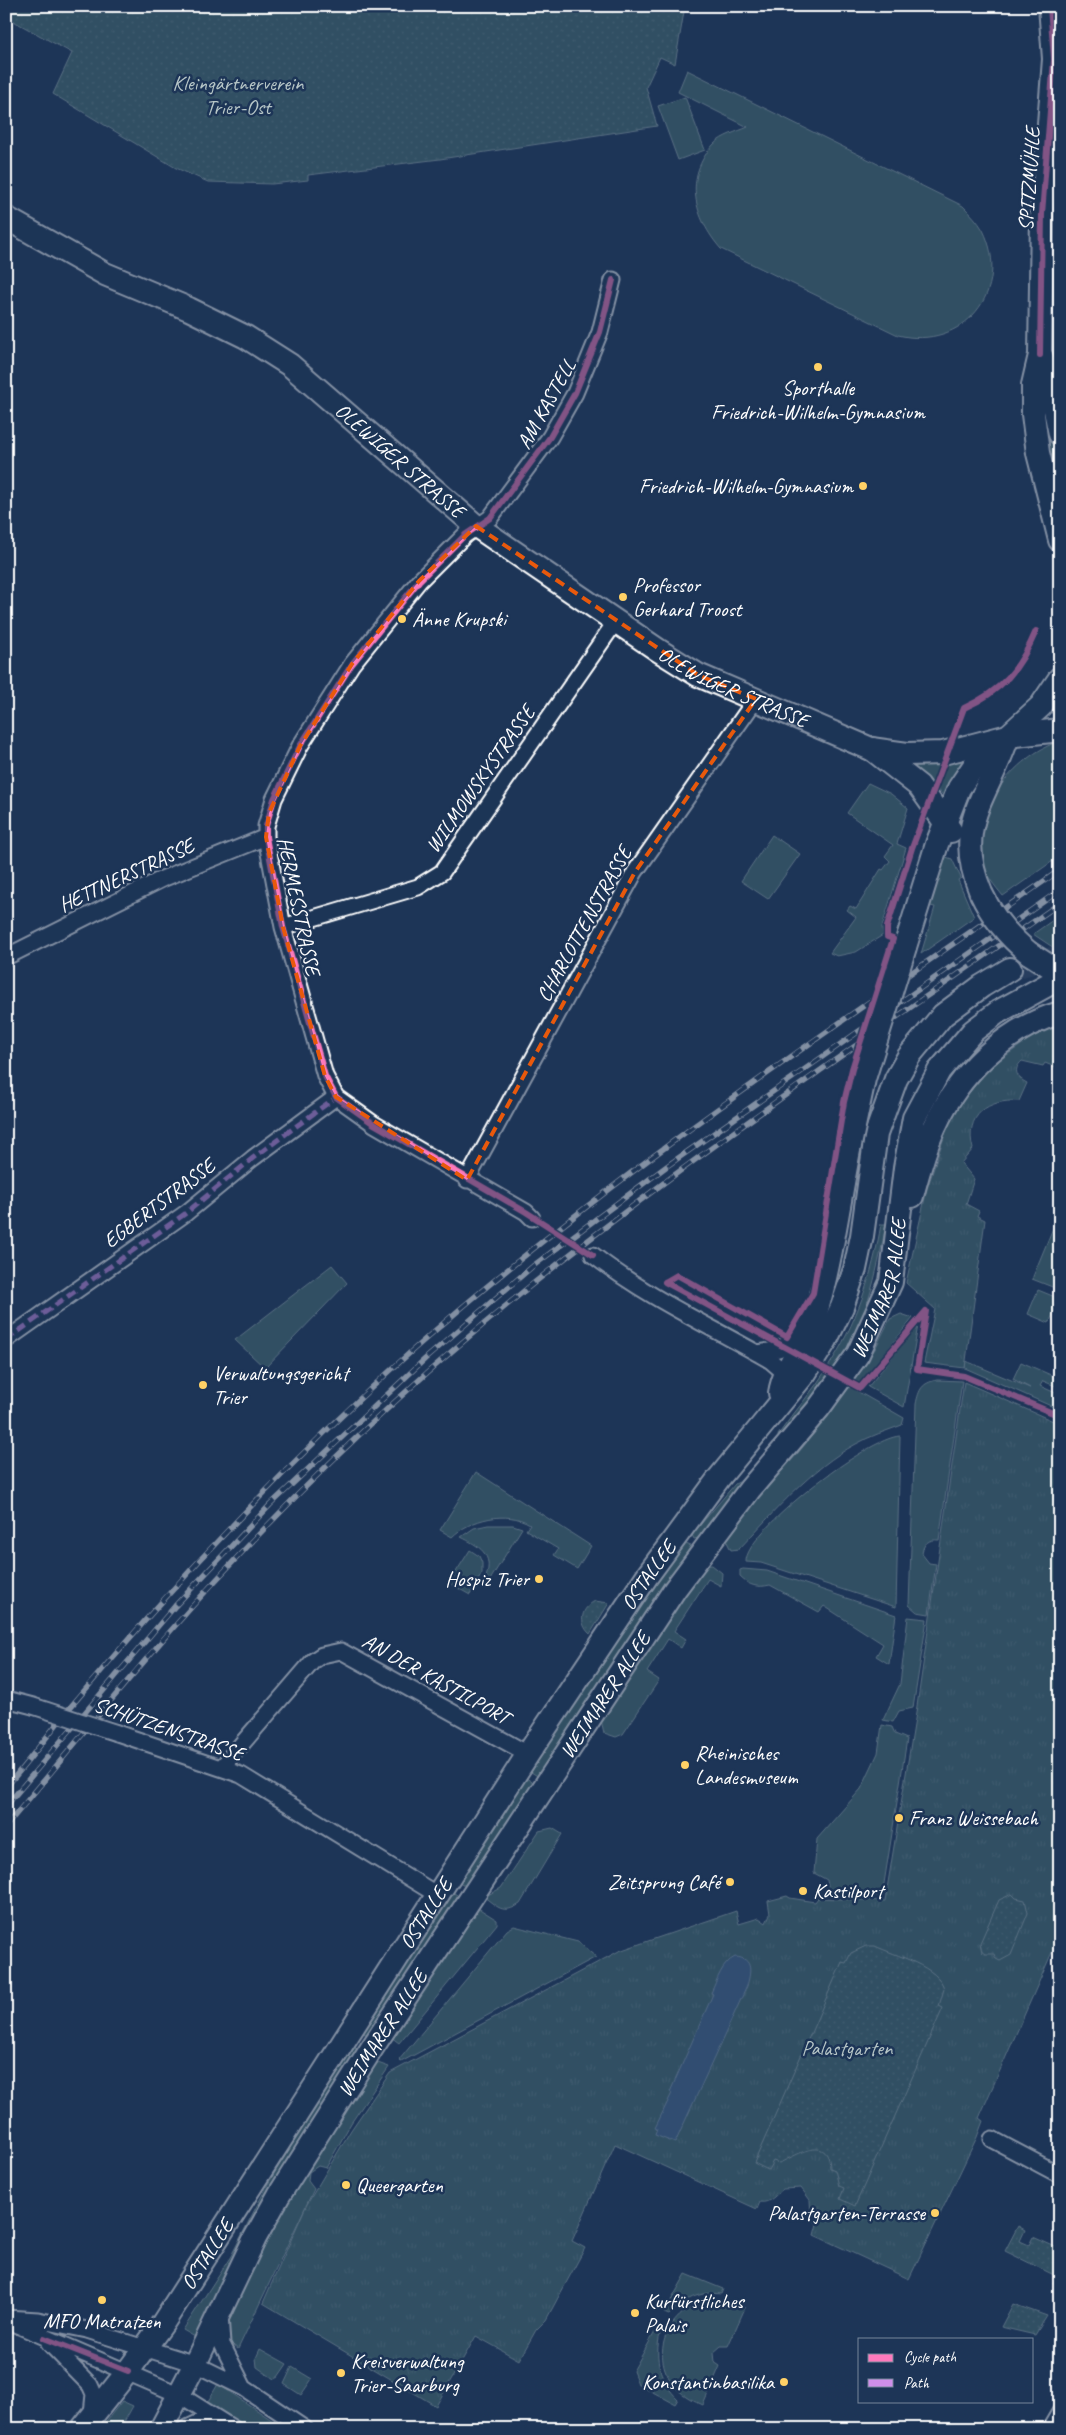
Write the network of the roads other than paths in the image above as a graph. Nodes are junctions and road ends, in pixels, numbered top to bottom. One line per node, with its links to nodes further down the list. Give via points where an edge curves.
1 (1050, 6): 4 (main road, SPITZMÜHLE, via 1054,60 1042,214)
2 (6, 218): 6 (main road, OLEWIGER STRASSE, via 105,274 246,337 290,365)
3 (613, 280): 6 (street, AM KASTELL, via 600,332 575,393 523,476 490,518)
4 (1040, 354): 5 (main road, SPITZMÜHLE, via 1046,366); 7 (main road, SPITZMÜHLE, via 1033,385 1034,434)
5 (1060, 434)
6 (476, 526): 8 (main road, OLEWIGER STRASSE); 15 (street, HERMESSTRASSE, via 419,581 352,664 300,746 274,799)
7 (1060, 540)
8 (616, 621): 10 (main road, OLEWIGER STRASSE, via 698,675); 17 (street, WILMOWSKYSTRASSE, via 442,872 418,887)
9 (1060, 678): 12 (main road, via 1041,706)
10 (756, 699): 13 (main road, OLEWIGER STRASSE); 24 (street, CHARLOTTENSTRASSE, via 619,899)
11 (1060, 730): 12 (main road)
12 (1008, 736): 13 (main road, via 943,753 907,754); 14 (main road, via 993,744 972,767); 16 (main road, via 974,814 969,842)
13 (871, 749): 14 (main road, via 919,786)
14 (945, 821): 16 (main road); 28 (main road, bridge, via 864,1079)
15 (266, 837): 17 (street, HERMESSTRASSE); 18 (street, HETTNERSTRASSE, via 162,879)
16 (971, 866): 20 (main road, bridge, via 981,894 1002,927 1029,952)
17 (283, 927): 23 (street, HERMESSTRASSE, via 326,1076)
18 (6, 957)
19 (1010, 969): 32 (main road, OSTALLEE, via 943,1015 909,1056 896,1079 876,1134 862,1236 842,1307 805,1373)
20 (1060, 973)
21 (1060, 978): 27 (main road, WEIMARER ALLEE, via 998,1012 973,1031 939,1071 926,1094 914,1118)
22 (1060, 1013): 27 (main road, via 1040,1019 1008,1038 973,1069 948,1101 934,1128 914,1190)
23 (336, 1097): 24 (street, HERMESSTRASSE); 29 (street, EGBERTSTRASSE, via 186,1212)
24 (467, 1180): 25 (street, HERMESSTRASSE)
25 (532, 1218)
26 (593, 1255): 30 (street, via 657,1298)
27 (891, 1282): 39 (main road, WEIMARER ALLEE, via 858,1354 675,1589 372,2048 279,2195)
28 (815, 1314): 30 (street, via 788,1346); 31 (main road)
29 (6, 1340)
30 (756, 1353): 31 (street)
31 (786, 1374): 32 (main road, via 781,1383)
32 (778, 1404): 34 (main road, OSTALLEE, via 647,1576)
33 (6, 1699): 35 (street, SCHÜTZENSTRASSE, bridge)
34 (528, 1754): 35 (street, AN DER KASTILPORT, via 341,1651 322,1655 313,1661); 36 (main road, OSTALLEE)
35 (222, 1767): 36 (street, SCHÜTZENSTRASSE, via 241,1775)
36 (438, 1896): 42 (main road, OSTALLEE)
37 (992, 2139): 38 (street)
38 (1060, 2175)
39 (219, 2311): 43 (main road, WEIMARER ALLEE); 45 (street, via 222,2344)
40 (6, 2319): 41 (street); 42 (street, via 61,2324)
41 (44, 2338): 44 (street); 48 (street, via 90,2385 94,2394)
42 (145, 2348): 43 (street); 44 (main road, OSTALLEE)
43 (196, 2364): 45 (street); 46 (main road, WEIMARER ALLEE)
44 (128, 2371): 46 (street); 48 (main road, OSTALLEE)
45 (244, 2388): 52 (street)
46 (180, 2395): 49 (street); 50 (main road, WEIMARER ALLEE)
47 (1060, 2412): 53 (street)
48 (87, 2422)
49 (229, 2426): 51 (street, via 202,2421)
50 (161, 2429)
51 (185, 2429)
52 (305, 2429)
53 (1050, 2429)

